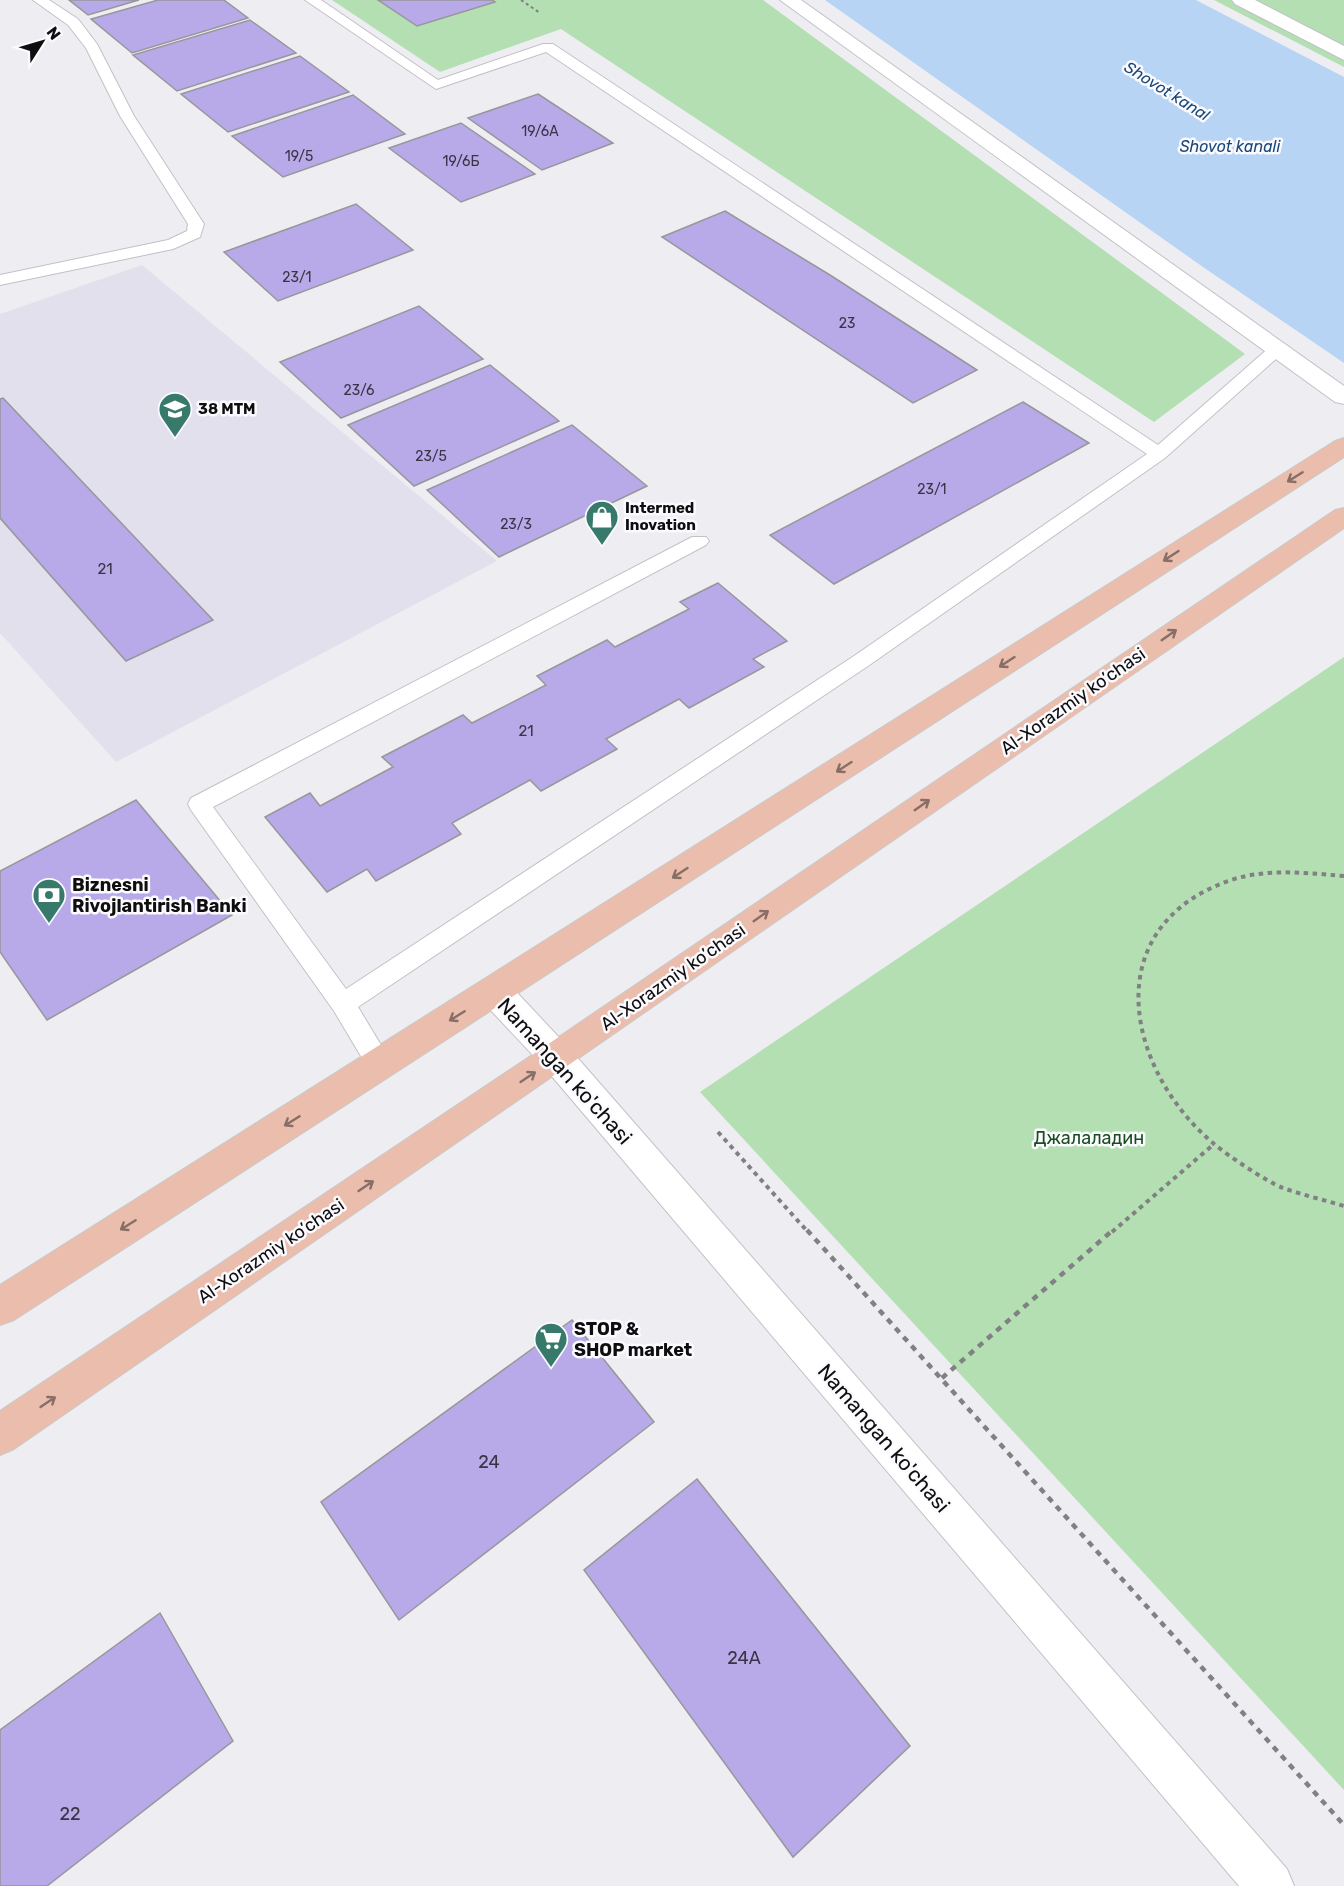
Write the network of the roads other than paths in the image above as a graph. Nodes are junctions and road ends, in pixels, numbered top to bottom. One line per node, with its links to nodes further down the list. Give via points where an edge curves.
1 (40, 0): 6 (lane, via 73,22 92,47 127,116 196,224 194,234 173,244)
2 (312, 0): 10 (lane, via 436,85 548,47)
3 (789, 0): 7 (street)
4 (1240, 0): 5 (street)
5 (1344, 54)
6 (2, 274)
7 (1277, 350): 8 (street); 10 (lane)
8 (1344, 397)
9 (1344, 446): 13 (main road, one-way to 13)
10 (1159, 454): 14 (lane, via 861,661)
11 (1344, 516): 15 (main road, Al-Xorazmiy ko’chasi, one-way to 11)
12 (699, 541): 14 (lane, via 199,804)
13 (495, 992): 15 (street, Namangan ko'chasi); 16 (main road, one-way to 16)
14 (343, 1004): 16 (lane)
15 (556, 1057): 18 (main road, Al-Xorazmiy ko’chasi, one-way to 15); 19 (street, Namangan ko'chasi)
16 (380, 1065): 17 (main road, one-way to 17)
17 (0, 1306)
18 (0, 1435)
19 (1270, 1886)

